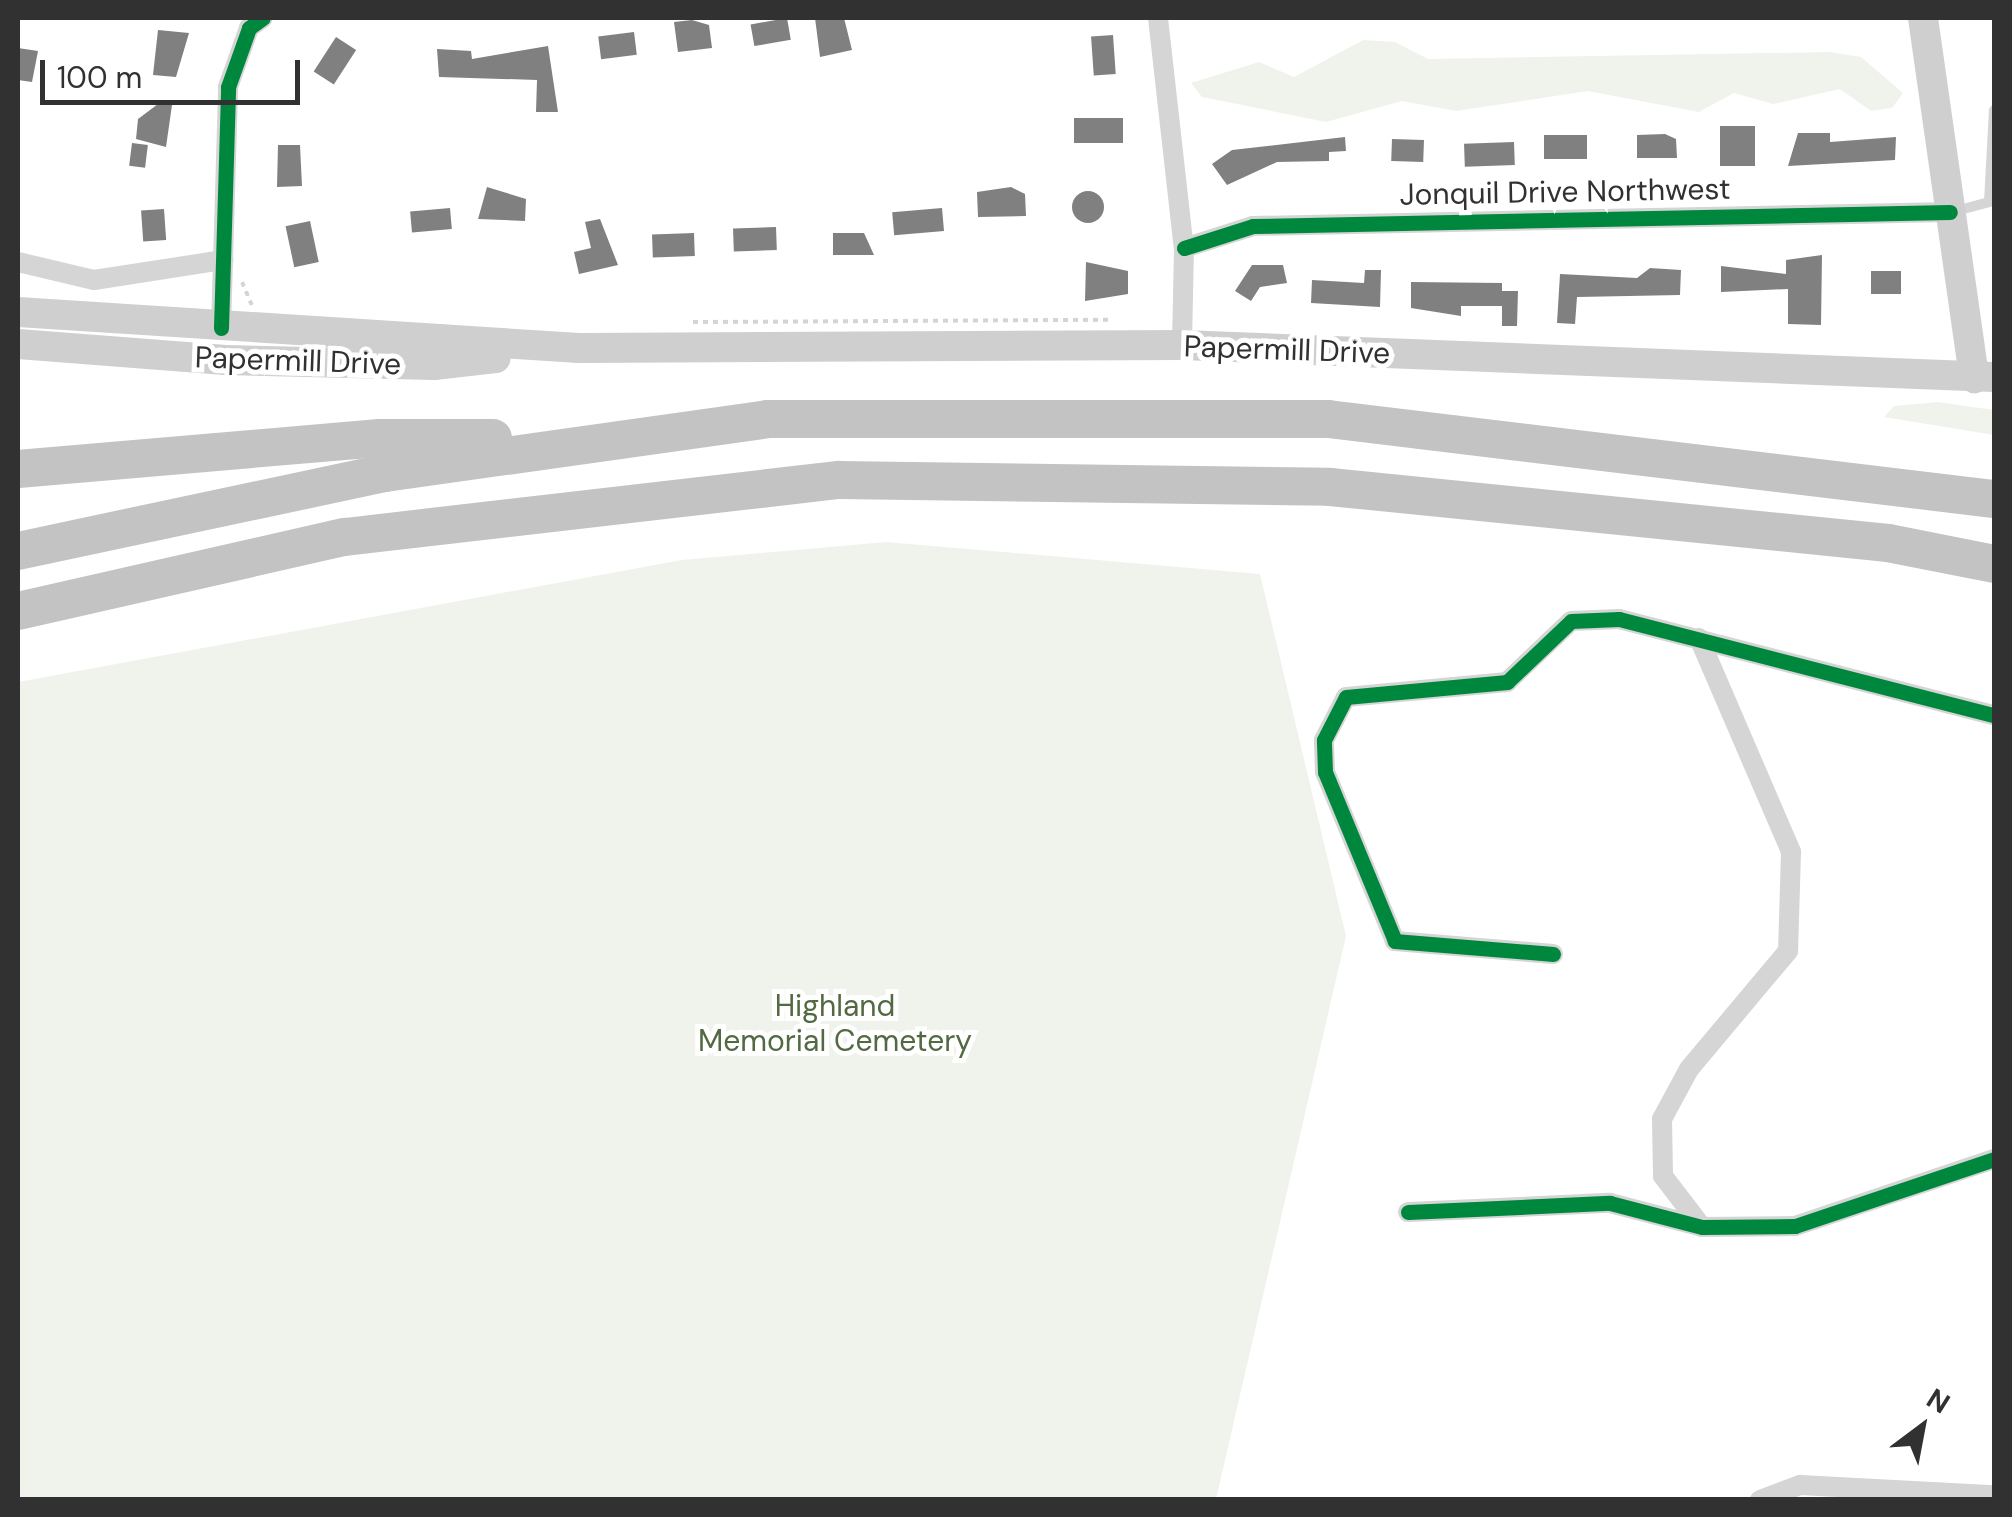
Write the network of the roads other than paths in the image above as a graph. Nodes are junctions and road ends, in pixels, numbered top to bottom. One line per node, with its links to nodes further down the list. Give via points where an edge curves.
1 (263, 18): 8 (street, via 250,28 228,87)
2 (1158, 18): 7 (street)
3 (1924, 18): 6 (main road)
4 (1994, 110): 5 (lane)
5 (1990, 206): 6 (lane)
6 (1950, 212): 7 (street, Jonquil Drive Northwest, via 1253,226); 15 (main road)
7 (1184, 248): 13 (street)
8 (223, 260): 9 (street, via 94,280); 11 (street)
9 (18, 262)
10 (18, 312): 11 (main road, Papermill Drive)
11 (221, 328): 14 (main road, Papermill Drive)
12 (18, 344): 14 (main road, Papermill Drive, via 434,366)
13 (1182, 345): 14 (main road, Papermill Drive); 15 (main road, Papermill Drive)
14 (579, 348)
15 (1984, 377)
16 (628, 438): 17 (highway, via 380,438); 20 (highway, via 767,419 1328,419); 21 (highway, via 386,474)
17 (144, 466): 18 (highway); 19 (highway)
18 (18, 469)
19 (18, 491)
20 (1994, 499)
21 (18, 551)
22 (1994, 564): 23 (highway, via 1888,543 1330,487 839,480 345,537)
23 (18, 611)
24 (1704, 638): 25 (street); 26 (street, via 1619,618 1571,621 1507,682 1356,692 1333,714 1324,772 1394,941); 29 (street, via 1791,852 1788,951 1688,1069 1662,1119 1663,1176)
25 (1994, 715)
26 (1553, 954)
27 (1994, 1159): 29 (street, via 1795,1226)
28 (1408, 1212): 29 (street, via 1610,1203)
29 (1702, 1227)
30 (1994, 1495): 31 (street, via 1800,1485)
31 (1760, 1500)

